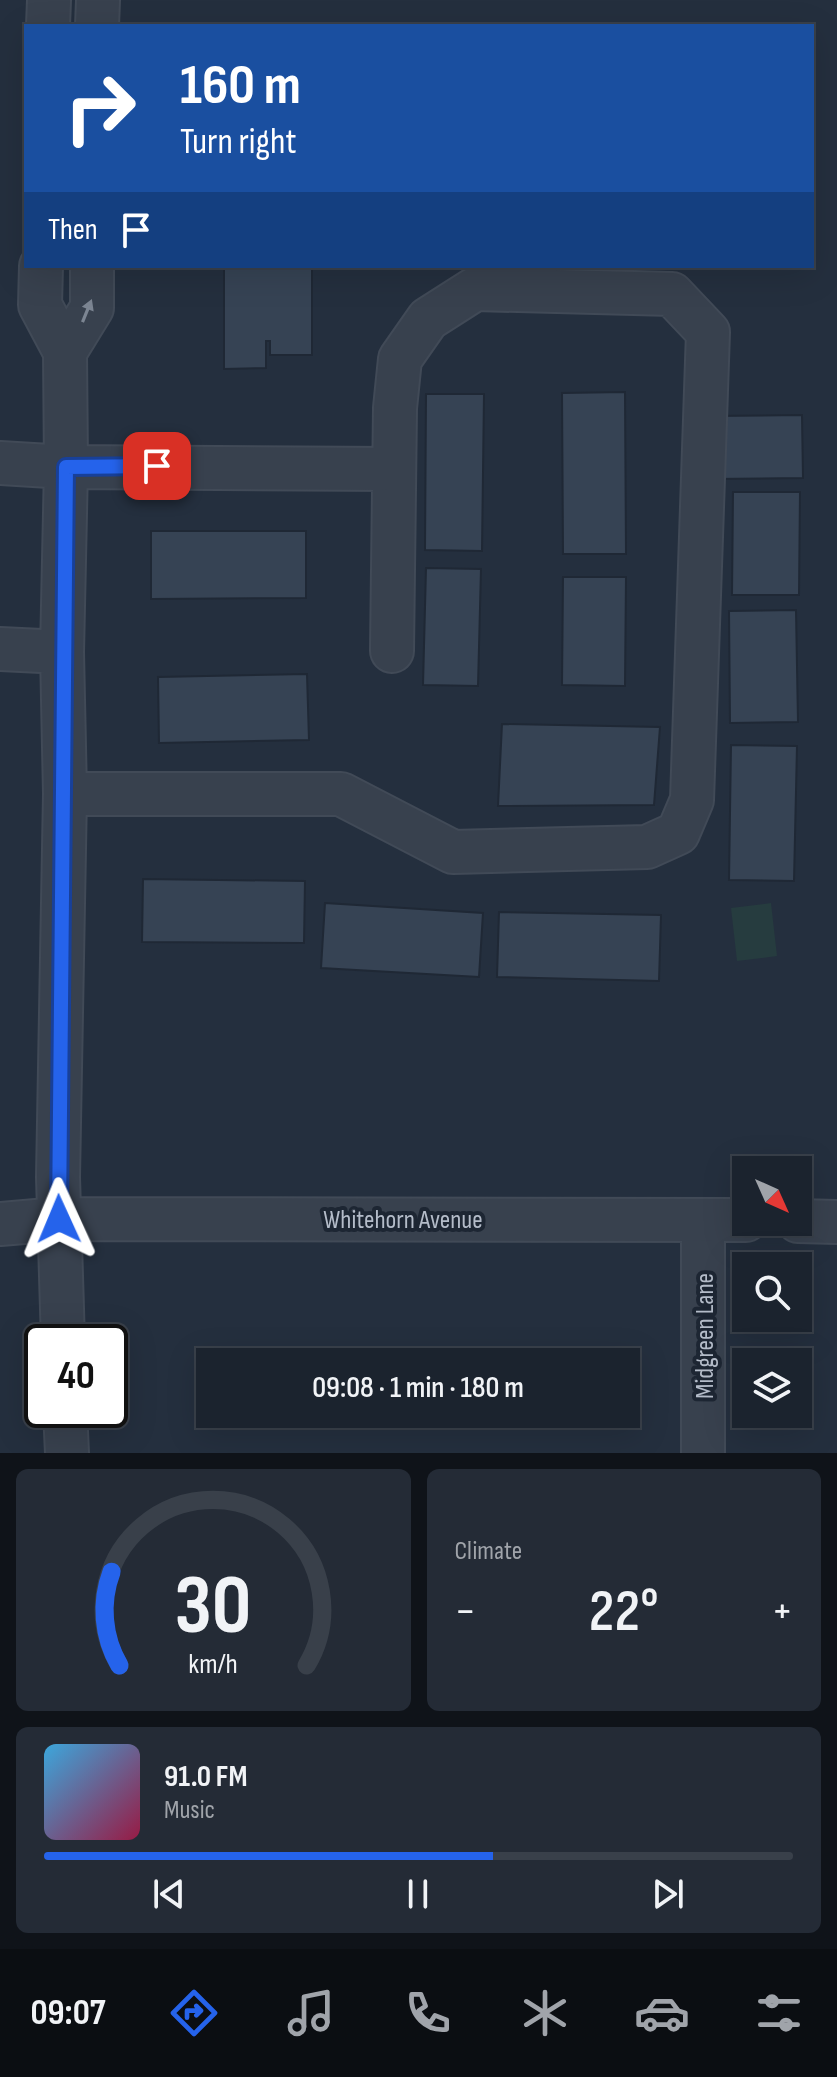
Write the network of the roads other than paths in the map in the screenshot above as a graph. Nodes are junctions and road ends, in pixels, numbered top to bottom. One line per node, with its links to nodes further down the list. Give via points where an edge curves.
1 (49, 0): 3 (street)
2 (98, 0): 4 (street)
3 (48, 24)
4 (97, 24)
5 (41, 268): 7 (street, via 40,305)
6 (92, 268): 7 (street, one-way to 6, via 92,308)
7 (65, 352): 9 (street)
8 (0, 463): 9 (street)
9 (66, 467): 10 (street); 13 (street)
10 (394, 469): 12 (street); 14 (street, via 400,359 428,319 475,289 672,294 708,332 692,800 678,833 647,847 453,852 341,794)
11 (0, 649): 13 (street)
12 (392, 651)
13 (62, 652): 14 (street)
14 (65, 794): 15 (street)
15 (59, 1219): 16 (street, Whitehorn Avenue); 20 (street, Whitehorn Avenue); 21 (street)
16 (703, 1220): 17 (street, Whitehorn Avenue); 24 (street, Midgreen Lane)
17 (732, 1220)
18 (812, 1221): 19 (street)
19 (837, 1222)
20 (0, 1224)
21 (62, 1324)
22 (66, 1428): 23 (street)
23 (67, 1453)
24 (703, 1453)

